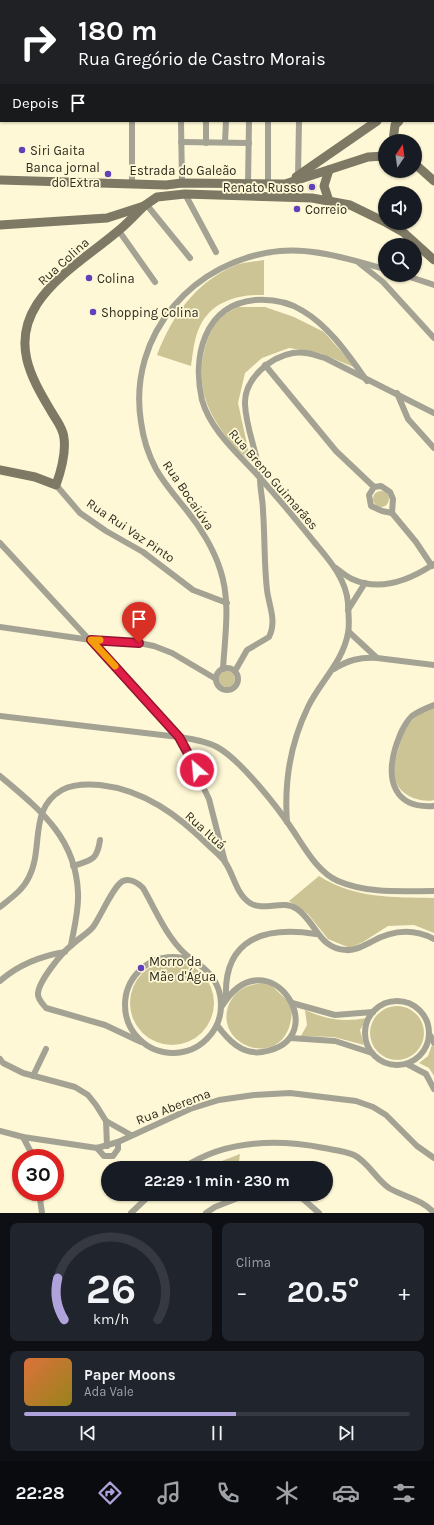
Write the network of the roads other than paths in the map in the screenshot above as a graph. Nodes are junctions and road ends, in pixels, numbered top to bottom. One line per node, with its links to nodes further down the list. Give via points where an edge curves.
1 (132, 122): 22 (street)
2 (181, 122): 11 (street)
3 (206, 122): 12 (street)
4 (226, 122): 13 (street)
5 (249, 122): 14 (street)
6 (268, 122): 25 (street)
7 (299, 122): 18 (street)
8 (376, 122): 18 (main road)
9 (398, 122): 10 (main road)
10 (394, 134)
11 (181, 142): 12 (street); 21 (street)
12 (206, 142): 13 (street)
13 (226, 142): 14 (street)
14 (249, 143): 23 (street)
15 (378, 156): 16 (main road, Estrada do Galeão, via 368,157)
16 (329, 170): 24 (main road, Estrada do Galeão); 27 (main road, via 324,186)
17 (422, 170): 20 (main road)
18 (298, 177): 24 (main road)
19 (0, 180): 22 (main road, Estrada do Galeão)
20 (434, 181)
21 (182, 183): 22 (main road, Estrada do Galeão); 23 (main road, Estrada do Galeão)
22 (132, 184)
23 (248, 184): 25 (main road, Estrada do Galeão)
24 (285, 184): 25 (main road, Estrada do Galeão)
25 (268, 185)
26 (185, 194): 27 (main road, Estrada do Galeão, via 281,196); 28 (main road, Estrada do Galeão, via 168,195); 34 (street)
27 (329, 201): 30 (main road, Estrada do Galeão, via 350,205)
28 (147, 203): 29 (main road, Estrada do Galeão); 33 (main road, Rua Colina); 35 (street)
29 (107, 218): 31 (main road, Estrada do Galeão); 33 (main road)
30 (378, 218)
31 (0, 225)
32 (400, 230): 36 (main road, Estrada do Galeão)
33 (119, 231): 41 (street); 52 (main road, Rua Colina, via 48,289 29,321 27,364 60,425 64,438)
34 (216, 252)
35 (190, 258)
36 (434, 260)
37 (356, 261): 38 (street, Rua Bocaiúva); 39 (street); 59 (street, Rua Bocaiúva, via 304,251 282,251 238,261 201,281 181,297 165,317 148,348 141,374 139,402 141,423 149,450 155,468 189,513 209,546 220,568)
38 (378, 267)
39 (378, 278)
40 (422, 281): 43 (street)
41 (155, 282)
42 (383, 282): 44 (street)
43 (434, 285)
44 (434, 338)
45 (265, 365): 46 (street, via 277,357 294,352 308,353 325,358); 51 (street, via 249,388 245,402); 53 (street, via 336,451)
46 (367, 381): 47 (street); 51 (street, Rua Breno Guimarães, via 325,328 303,311 282,302 263,300 248,301 228,308 206,332 200,352 198,367 203,401 234,452)
47 (397, 393): 48 (street); 49 (street, via 408,419)
48 (434, 413)
49 (434, 448)
50 (0, 470): 52 (main road, Rua Rui Vaz Pinto, via 34,477)
51 (260, 476): 57 (street, Rua Breno Guimarães); 68 (street, via 266,583 274,623 269,637 247,650)
52 (56, 485): 59 (street, Rua Rui Vaz Pinto, via 80,513 106,531 143,552 193,590)
53 (374, 487): 54 (street, via 380,486 390,492 393,499); 54 (street, via 369,495 371,506 382,512)
54 (392, 513): 56 (street)
55 (0, 544): 63 (street)
56 (433, 565): 58 (street, via 409,579 392,583)
57 (335, 567): 58 (street, via 352,579); 60 (street, Rua Breno Guimarães, via 344,586)
58 (365, 583): 60 (street)
59 (227, 603): 66 (street, Rua Bocaiúva)
60 (348, 610): 62 (street, Rua Breno Guimarães)
61 (0, 627): 63 (street)
62 (349, 632): 64 (street); 67 (street, Rua Breno Guimarães)
63 (91, 640): 69 (street, via 154,646 172,653); 72 (street)
64 (377, 658): 65 (street, Rua Breno Guimarães); 67 (street, Rua Breno Guimarães, via 366,657 346,661)
65 (434, 665)
66 (223, 668): 68 (street); 69 (street)
67 (332, 670): 76 (street, Rua Breno Guimarães, via 315,694 295,737 287,770)
68 (235, 671): 69 (street, via 239,679 232,690 219,687)
69 (216, 679)
70 (434, 705): 74 (street, via 417,712 404,726 398,738 391,772 395,788 403,798 423,807)
71 (0, 716): 72 (street)
72 (179, 737): 76 (street, via 217,747 230,756 256,783); 78 (street, via 209,799)
73 (0, 776): 75 (street)
74 (434, 806)
75 (42, 811): 78 (street, Rua Ituá, via 61,791 71,786 116,786 143,796 167,810); 79 (street, via 65,843); 81 (street, via 30,876 22,888)
76 (287, 822): 80 (street, via 319,867 337,881 368,890)
77 (100, 840): 79 (street, via 97,855 93,859)
78 (225, 862): 82 (street, Rua Ituá, via 241,894 250,903 257,906 279,905 297,909)
79 (73, 866): 84 (street, via 78,894)
80 (434, 890)
81 (0, 907)
82 (316, 934): 83 (street, Rua Ituá, via 337,949 348,950 359,948 379,937 398,931 426,935); 88 (street, via 281,931 268,932 253,938 239,952 229,970)
83 (434, 939)
84 (71, 945): 85 (street); 86 (street, via 91,929 116,888 123,881 129,880 142,888 175,944 183,954)
85 (65, 952): 87 (street, via 28,962); 95 (street, via 43,980 38,994 40,1001 46,1008 105,1025)
86 (193, 960): 90 (street, via 205,968 214,979 220,992); 95 (street, via 179,957 159,959 141,968 132,979 126,992 125,1012 132,1031)
87 (0, 981)
88 (226, 999): 89 (street, via 243,984 260,981 277,985); 90 (street)
89 (292, 1002): 91 (street, via 335,1015); 94 (street, via 296,1020)
90 (222, 1006): 92 (street)
91 (373, 1012): 93 (street, via 387,1003 405,1002 423,1013); 98 (street, via 366,1025 365,1036)
92 (217, 1025): 94 (street, via 225,1037 246,1050 271,1050); 95 (street, via 207,1040 192,1050 175,1054 157,1051)
93 (430, 1035): 96 (street); 100 (street, via 423,1052)
94 (290, 1038): 98 (street, via 335,1041)
95 (141, 1042)
96 (434, 1043)
97 (46, 1049): 101 (street)
98 (372, 1053): 100 (street, via 388,1064)
99 (0, 1059): 101 (street)
100 (407, 1064): 102 (street, via 426,1074)
101 (33, 1076): 103 (street, via 75,1087 92,1100)
102 (434, 1089)
103 (106, 1121): 105 (street); 108 (street)
104 (0, 1131): 106 (street, Rua Aberema)
105 (131, 1135): 107 (street, Rua Aberema); 111 (street, Rua Aberema, via 190,1109 219,1100 290,1093 356,1101 373,1107 386,1115 416,1146)
106 (24, 1137): 109 (street, Rua Aberema); 110 (street)
107 (118, 1142): 108 (street, Rua Aberema); 109 (street, Rua Aberema, via 118,1149 113,1156 104,1156)
108 (107, 1146): 109 (street, Rua Aberema)
109 (97, 1148)
110 (30, 1149)
111 (434, 1158)
112 (197, 1161): 121 (street, via 229,1147 244,1144 272,1142 311,1145 354,1155 385,1185 420,1201)
113 (40, 1201): 117 (street)
114 (144, 1201): 118 (street)
115 (230, 1201): 119 (street)
116 (305, 1201): 120 (street)
117 (42, 1213)
118 (131, 1213)
119 (206, 1213)
120 (319, 1213)
121 (434, 1213)

